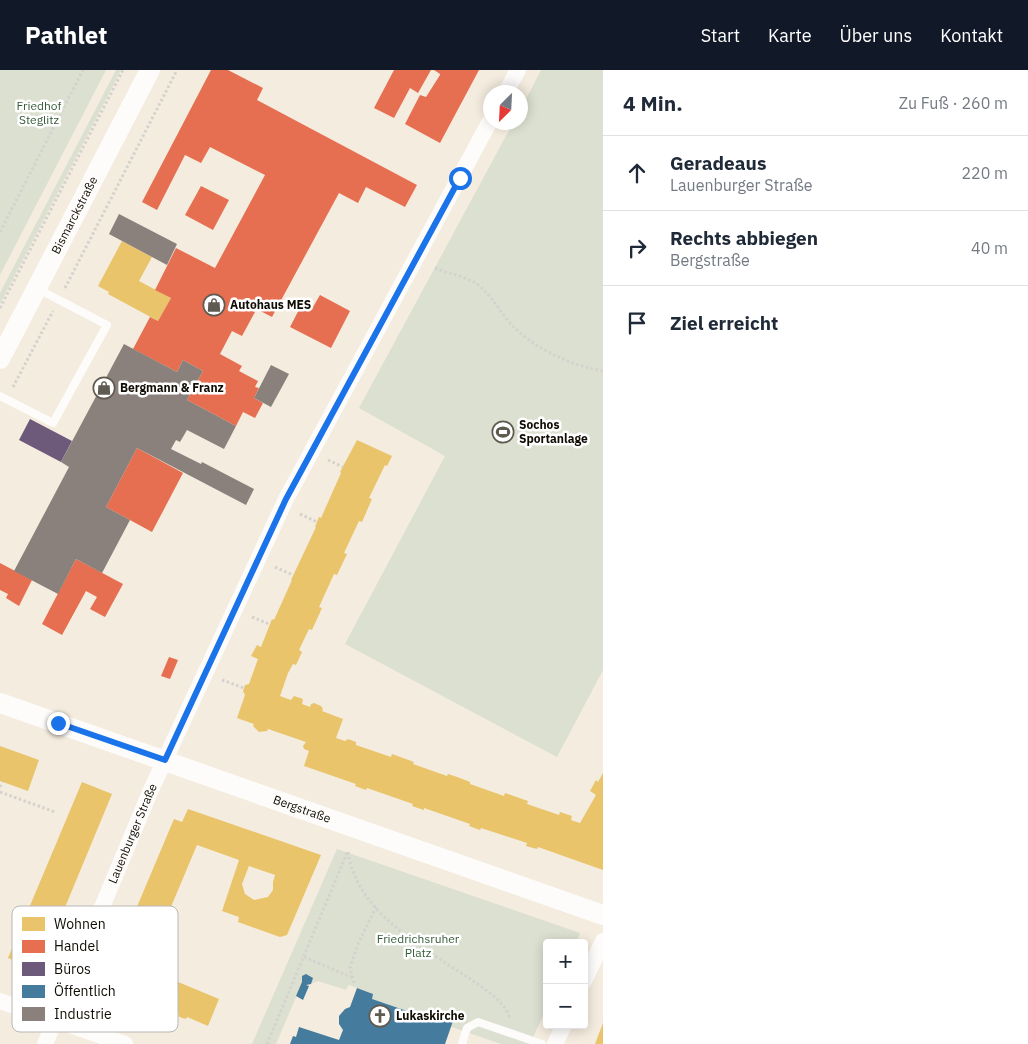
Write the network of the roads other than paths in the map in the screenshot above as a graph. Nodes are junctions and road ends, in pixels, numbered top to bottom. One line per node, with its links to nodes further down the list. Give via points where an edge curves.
1 (150, 70): 5 (street, Bismarckstraße)
2 (518, 70): 3 (street)
3 (510, 85)
4 (485, 130): 9 (street, Lauenburger Straße, via 286,499)
5 (37, 288): 6 (street, Bismarckstraße); 7 (lane, via 106,325 52,423)
6 (0, 359)
7 (3, 398)
8 (0, 703): 9 (street, Bergstraße)
9 (165, 760): 10 (street, Lauenburger Straße); 11 (street, Bergstraße)
10 (102, 906)
11 (603, 915)
12 (603, 941): 13 (street)
13 (588, 973)
14 (0, 1001): 15 (street)
15 (12, 1005)
16 (562, 1029): 23 (street)
17 (49, 1032): 19 (street, Lauenburger Straße)
18 (90, 1032): 20 (street)
19 (44, 1044)
20 (125, 1044)
21 (462, 1044): 22 (lane, via 468,1028 478,1022)
22 (542, 1044)
23 (555, 1044)

